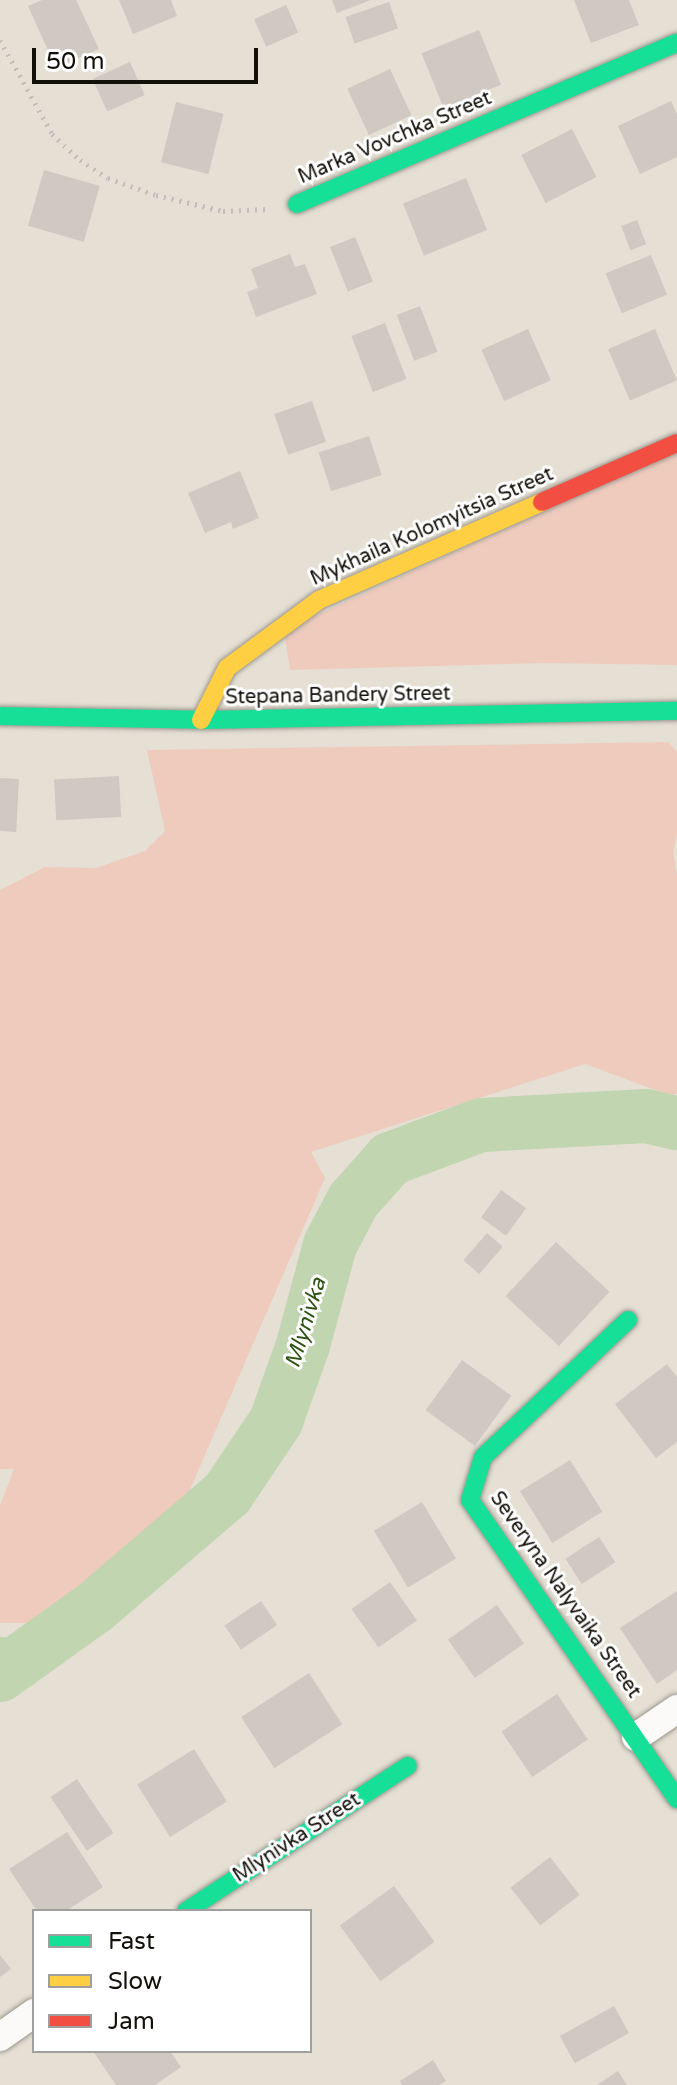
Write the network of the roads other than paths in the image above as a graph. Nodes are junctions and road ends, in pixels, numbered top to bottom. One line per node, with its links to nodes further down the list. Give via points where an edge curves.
1 (677, 43): 2 (street, Marka Vovchka Street)
2 (297, 204)
3 (677, 443): 6 (street, Mykhaila Kolomyitsia Street, via 319,600 227,668)
4 (677, 711): 6 (street, Stepana Bandery Street)
5 (0, 716): 6 (street, Stepana Bandery Street)
6 (201, 720)
7 (628, 1320): 9 (street, Severyna Nalyvaika Street, via 483,1457 470,1500)
8 (677, 1709): 9 (street)
9 (636, 1737): 11 (street, Severyna Nalyvaika Street)
10 (408, 1766): 12 (street, Mlynivka Street)
11 (677, 1799)
12 (189, 1909)
13 (32, 2014): 14 (street)
14 (0, 2037)

